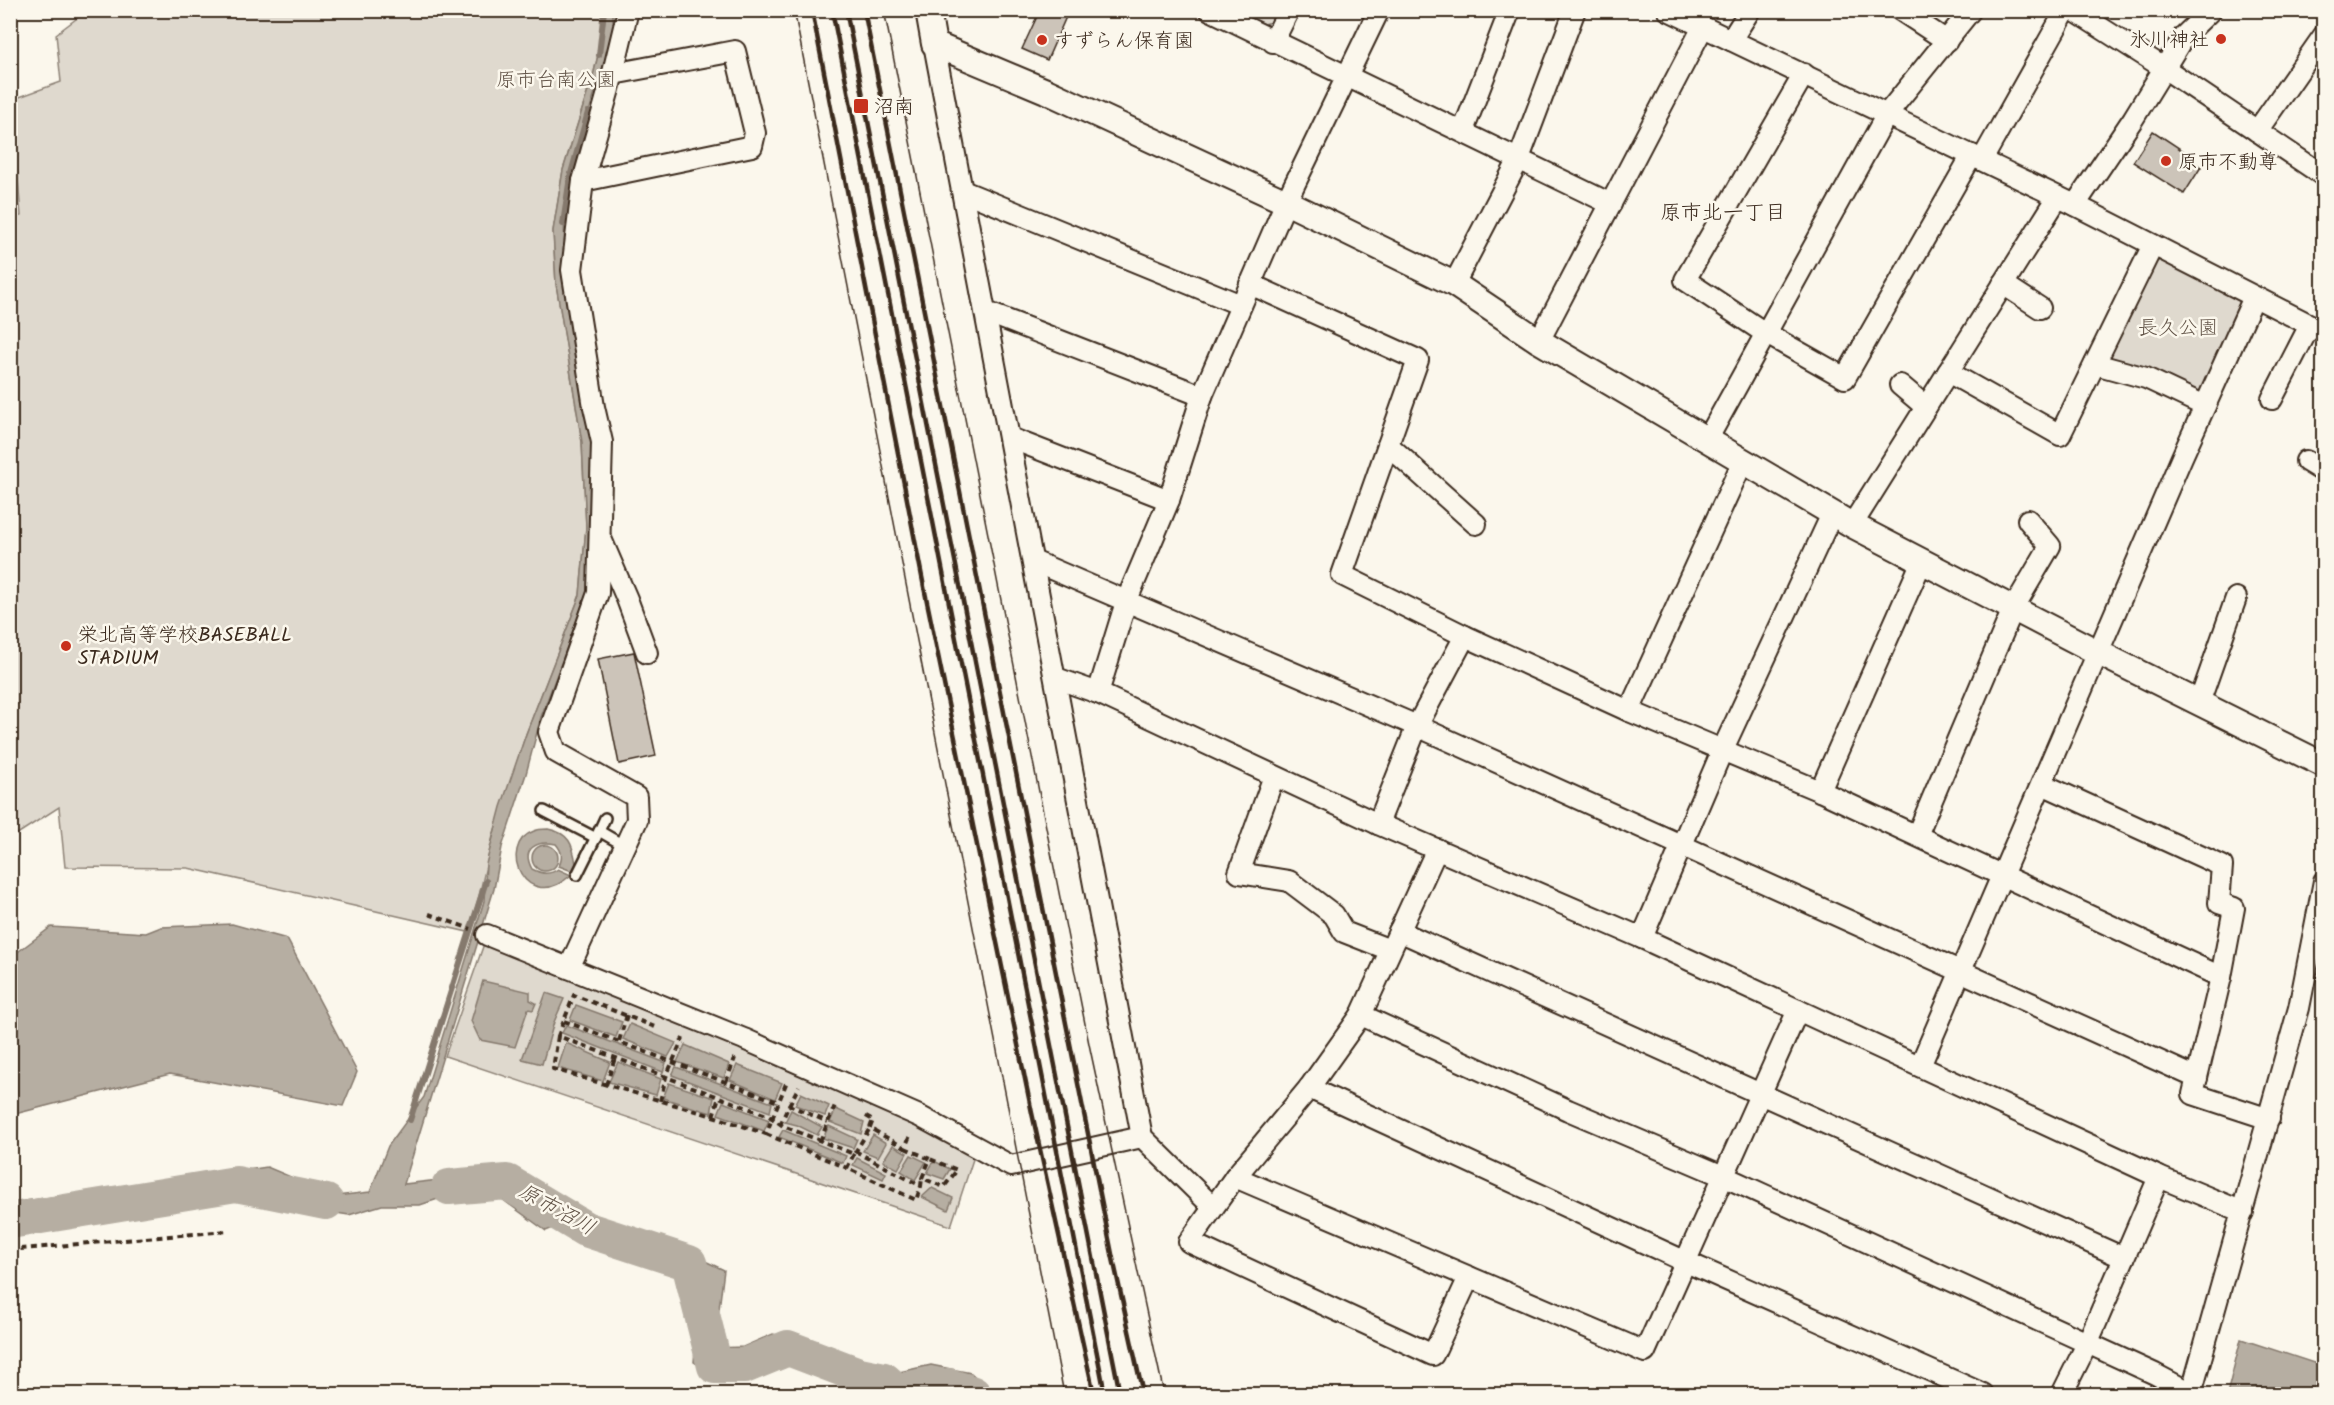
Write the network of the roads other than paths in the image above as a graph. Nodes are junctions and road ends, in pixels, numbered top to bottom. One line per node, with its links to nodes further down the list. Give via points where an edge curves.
1 (628, 10): 22 (street)
2 (927, 10): 20 (street)
3 (1210, 10): 18 (street)
4 (1289, 10): 18 (street)
5 (1379, 10): 24 (street)
6 (1510, 10): 26 (street)
7 (1575, 10): 29 (street)
8 (1668, 10): 15 (street)
9 (1750, 10): 17 (street)
10 (1900, 10): 19 (street)
11 (1971, 10): 19 (street)
12 (2066, 10): 28 (street)
13 (2073, 10): 21 (street)
14 (2211, 10): 21 (street, via 2184,36)
15 (1703, 27): 17 (street); 35 (street)
16 (2324, 35): 27 (street)
17 (1731, 40): 23 (street)
18 (1273, 42): 24 (street)
19 (1947, 42): 25 (street)
20 (934, 44): 32 (street); 34 (street)
21 (2164, 68): 27 (street); 33 (street)
22 (612, 74): 31 (street); 31 (street, via 735,51 755,133 752,146)
23 (1804, 74): 25 (street); 45 (street, via 1685,280)
24 (1346, 77): 26 (street); 34 (street)
25 (1887, 114): 28 (street); 45 (street)
26 (1463, 131): 29 (street)
27 (2257, 131): 30 (street)
28 (1977, 158): 33 (street); 45 (street, via 1845,378)
29 (1518, 160): 35 (street); 38 (street)
30 (2324, 176)
31 (583, 181): 64 (street, via 572,270 602,442)
32 (963, 191): 41 (street); 43 (street)
33 (2067, 201): 36 (street); 39 (street)
34 (1286, 202): 37 (street); 38 (street)
35 (1611, 204): 46 (street)
36 (2153, 245): 40 (street); 47 (street)
37 (1250, 284): 41 (street); 56 (street, via 1419,360)
38 (1454, 284): 46 (street)
39 (2003, 284): 42 (street); 48 (street)
40 (2254, 297): 44 (street); 53 (street)
41 (1241, 305): 50 (street)
42 (2040, 308)
43 (986, 312): 50 (street); 54 (street)
44 (2317, 328): 51 (street)
45 (1765, 333): 55 (street)
46 (1539, 341): 55 (street)
47 (2095, 364): 48 (street, via 2060,435); 53 (street, via 2146,378)
48 (1948, 372): 52 (street)
49 (1900, 385): 52 (street)
50 (1202, 396): 60 (street)
51 (2272, 399)
52 (1926, 406): 61 (street)
53 (2205, 406): 72 (street)
54 (1010, 438): 60 (street); 65 (street)
55 (1707, 440): 57 (street)
56 (1388, 445): 63 (street); 70 (street, via 1342,575)
57 (1743, 461): 61 (street); 76 (street)
58 (2306, 461): 59 (street)
59 (2324, 472)
60 (1169, 500): 68 (street)
61 (1842, 520): 66 (street); 78 (street)
62 (2028, 520): 69 (street, via 2050,546)
63 (1476, 524)
64 (598, 533): 71 (street); 89 (street, via 598,593 549,732 556,753 636,797 637,820)
65 (1034, 561): 68 (street); 73 (street)
66 (1922, 561): 69 (street); 82 (street)
67 (2236, 598): 75 (street)
68 (1126, 602): 74 (street); 77 (street)
69 (2013, 609): 72 (street); 87 (street)
70 (1465, 636): 76 (street); 77 (street)
71 (647, 653)
72 (2099, 653): 75 (street); 81 (street)
73 (1056, 678): 74 (street); 108 (street)
74 (1098, 693): 80 (street)
75 (2199, 703): 79 (street)
76 (1629, 711): 78 (street)
77 (1418, 726): 85 (street); 88 (street)
78 (1722, 751): 82 (street); 88 (street)
79 (2324, 765)
80 (1274, 776): 85 (street); 97 (street, via 1239,873 1289,881 1334,915 1344,932)
81 (2042, 784): 92 (street); 100 (street, via 2222,866 2219,903 2234,908)
82 (1820, 791): 87 (street)
83 (544, 811): 86 (lane)
84 (605, 818): 86 (lane)
85 (1378, 824): 90 (street)
86 (597, 834): 89 (lane); 91 (lane)
87 (1917, 835): 92 (street)
88 (1681, 845): 96 (street); 99 (street)
89 (625, 846): 98 (street)
90 (1437, 849): 94 (street); 96 (street)
91 (577, 875)
92 (2003, 875): 99 (street); 100 (street)
93 (2324, 881): 107 (street, via 2299,1008)
94 (1399, 931): 97 (street); 106 (street)
95 (487, 935): 98 (street)
96 (1642, 938): 101 (street)
97 (1390, 950): 102 (street)
98 (569, 968): 108 (street, via 919,1116 1011,1166)
99 (1960, 972): 103 (street); 104 (street)
100 (2221, 977): 104 (street)
101 (1798, 1010): 103 (street); 106 (street)
102 (1361, 1015): 105 (street); 109 (street)
103 (1920, 1066): 111 (street)
104 (2198, 1078): 107 (street, via 2193,1094)
105 (1309, 1088): 110 (street); 115 (street)
106 (1760, 1095): 109 (street); 114 (street)
107 (2269, 1119): 113 (street)
108 (1142, 1137): 112 (street)
109 (1723, 1176): 115 (street); 117 (street)
110 (1235, 1177): 112 (street); 116 (street)
111 (2159, 1177): 113 (street); 114 (street)
112 (1213, 1207): 116 (street, via 1188,1242 1433,1355)
113 (2243, 1212): 118 (street)
114 (2124, 1258): 117 (street)
115 (1684, 1261): 116 (street, via 1645,1352); 119 (street)
116 (1469, 1277)
117 (2087, 1344): 118 (street); 120 (street)
118 (2191, 1394)
119 (1983, 1395)
120 (2062, 1395)

